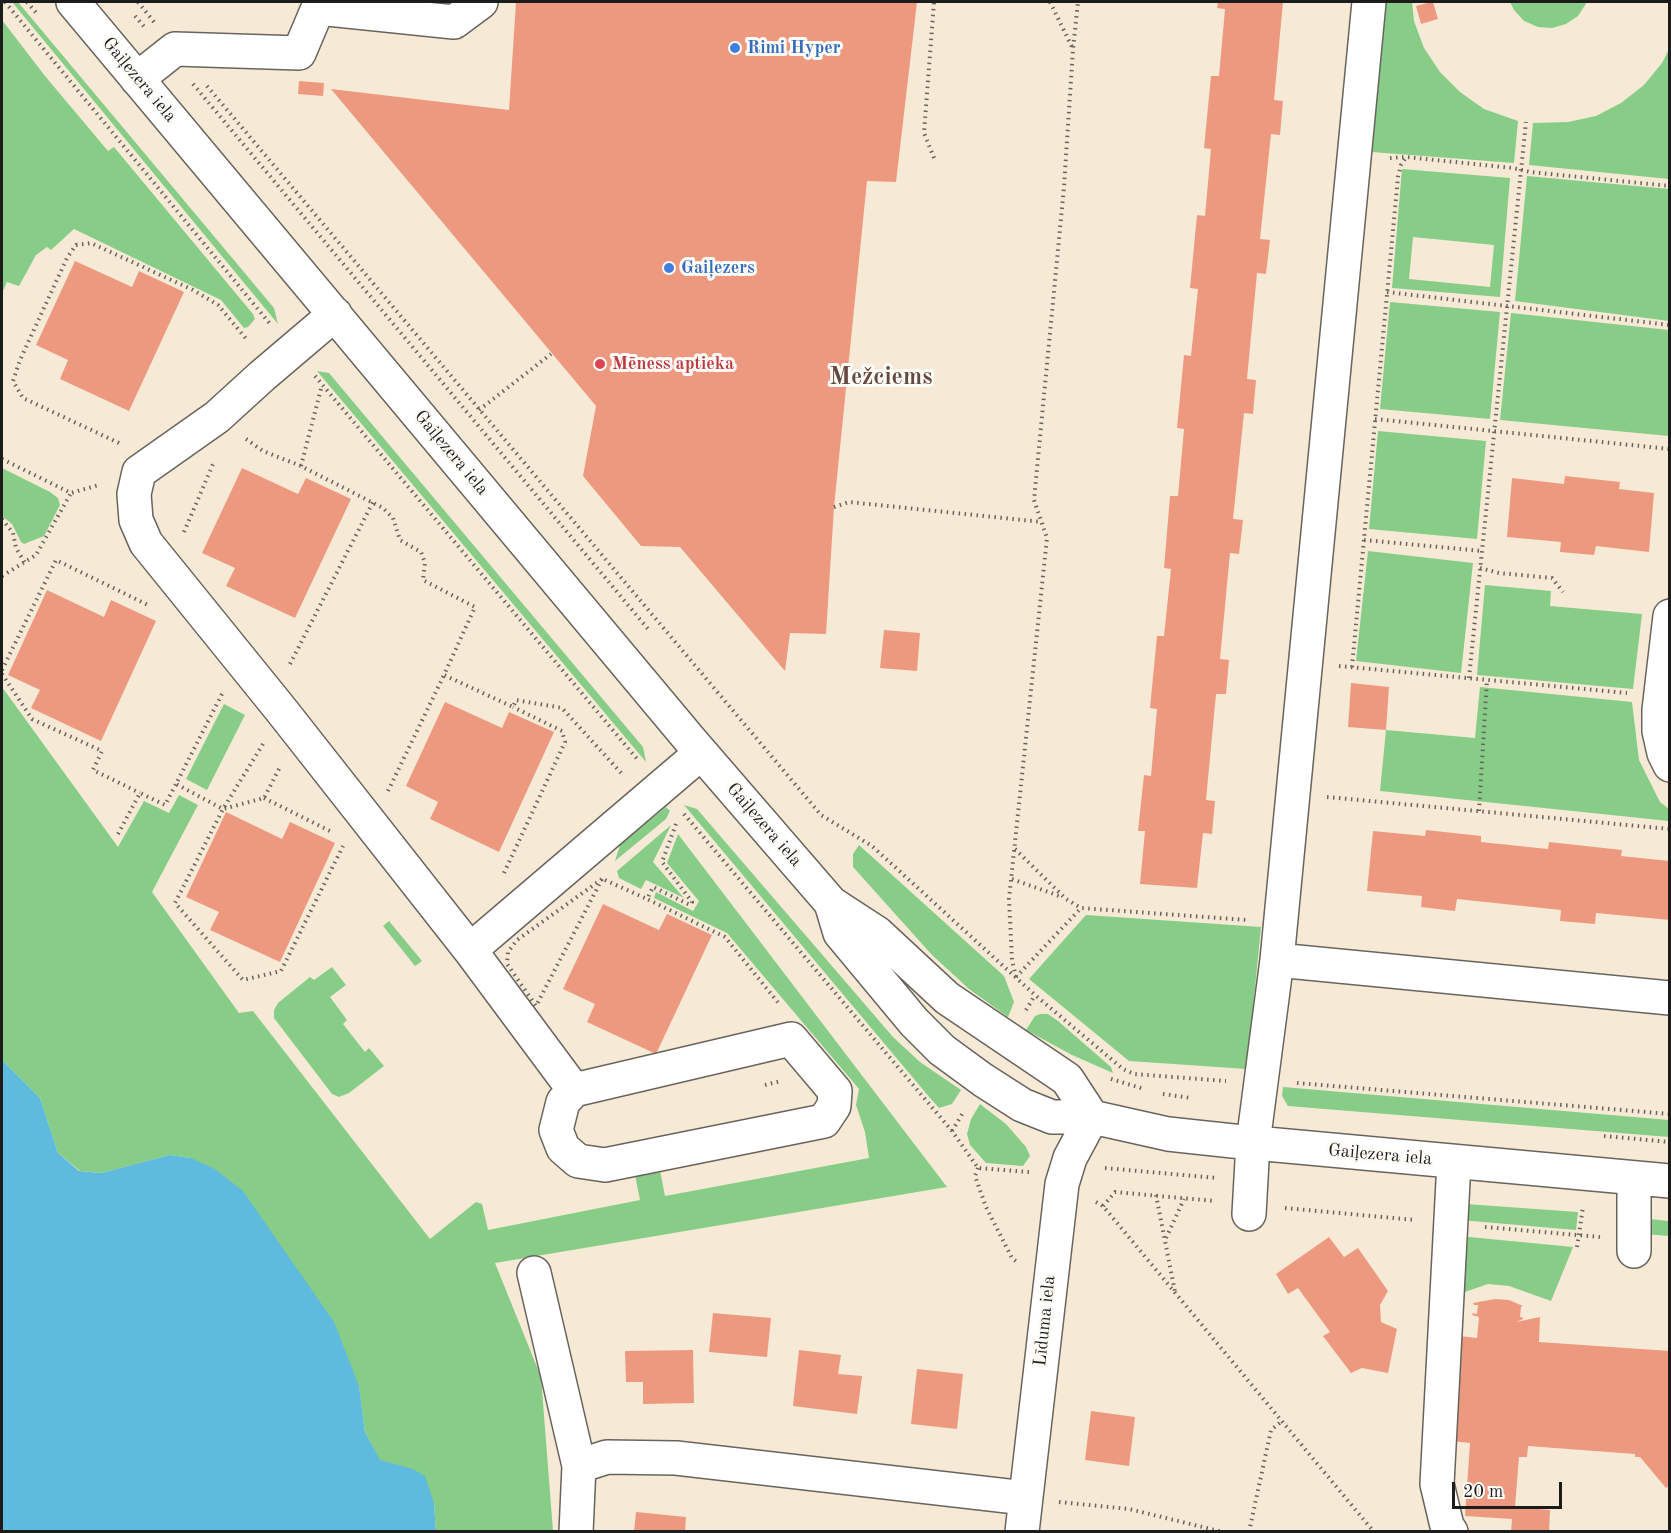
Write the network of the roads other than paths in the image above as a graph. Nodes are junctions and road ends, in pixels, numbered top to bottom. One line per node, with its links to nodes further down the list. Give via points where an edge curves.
1 (73, 2): 4 (street, Gaiļezera iela)
2 (481, 2): 4 (street, via 454,22 318,8 299,53 172,52)
3 (1369, 2): 11 (street)
4 (137, 79): 5 (street, Gaiļezera iela)
5 (335, 314): 7 (street, Gaiļezera iela); 10 (street, via 217,417 139,472 134,494 136,520 146,543)
6 (1670, 616): 8 (street, via 1659,731)
7 (701, 753): 9 (street, Gaiļezera iela); 10 (street)
8 (1670, 765)
9 (831, 903): 14 (street, Gaiļezera iela, via 876,933 947,998 1067,1079); 14 (street, Gaiļezera iela, via 840,933 942,1050 1022,1105 1052,1116)
10 (470, 950): 13 (street)
11 (1277, 960): 12 (street); 15 (street)
12 (1670, 998)
13 (574, 1090): 13 (street, via 563,1102 556,1130 563,1148 578,1161 604,1165 824,1121 834,1106 835,1091 791,1039)
14 (1092, 1117): 15 (street, Gaiļezera iela, via 1168,1134); 23 (street, Līduma iela, via 1070,1158 1057,1212)
15 (1253, 1143): 16 (street, Gaiļezera iela); 19 (street)
16 (1454, 1162): 17 (street, Gaiļezera iela); 26 (street, via 1437,1484)
17 (1634, 1178): 18 (street, Gaiļezera iela); 20 (street)
18 (1670, 1181)
19 (1250, 1200)
20 (1634, 1234)
21 (534, 1273): 22 (street)
22 (579, 1466): 23 (street, via 607,1457 676,1458); 24 (street)
23 (1025, 1498): 25 (street, Līduma iela)
24 (576, 1532)
25 (1022, 1532)
26 (1450, 1532)

